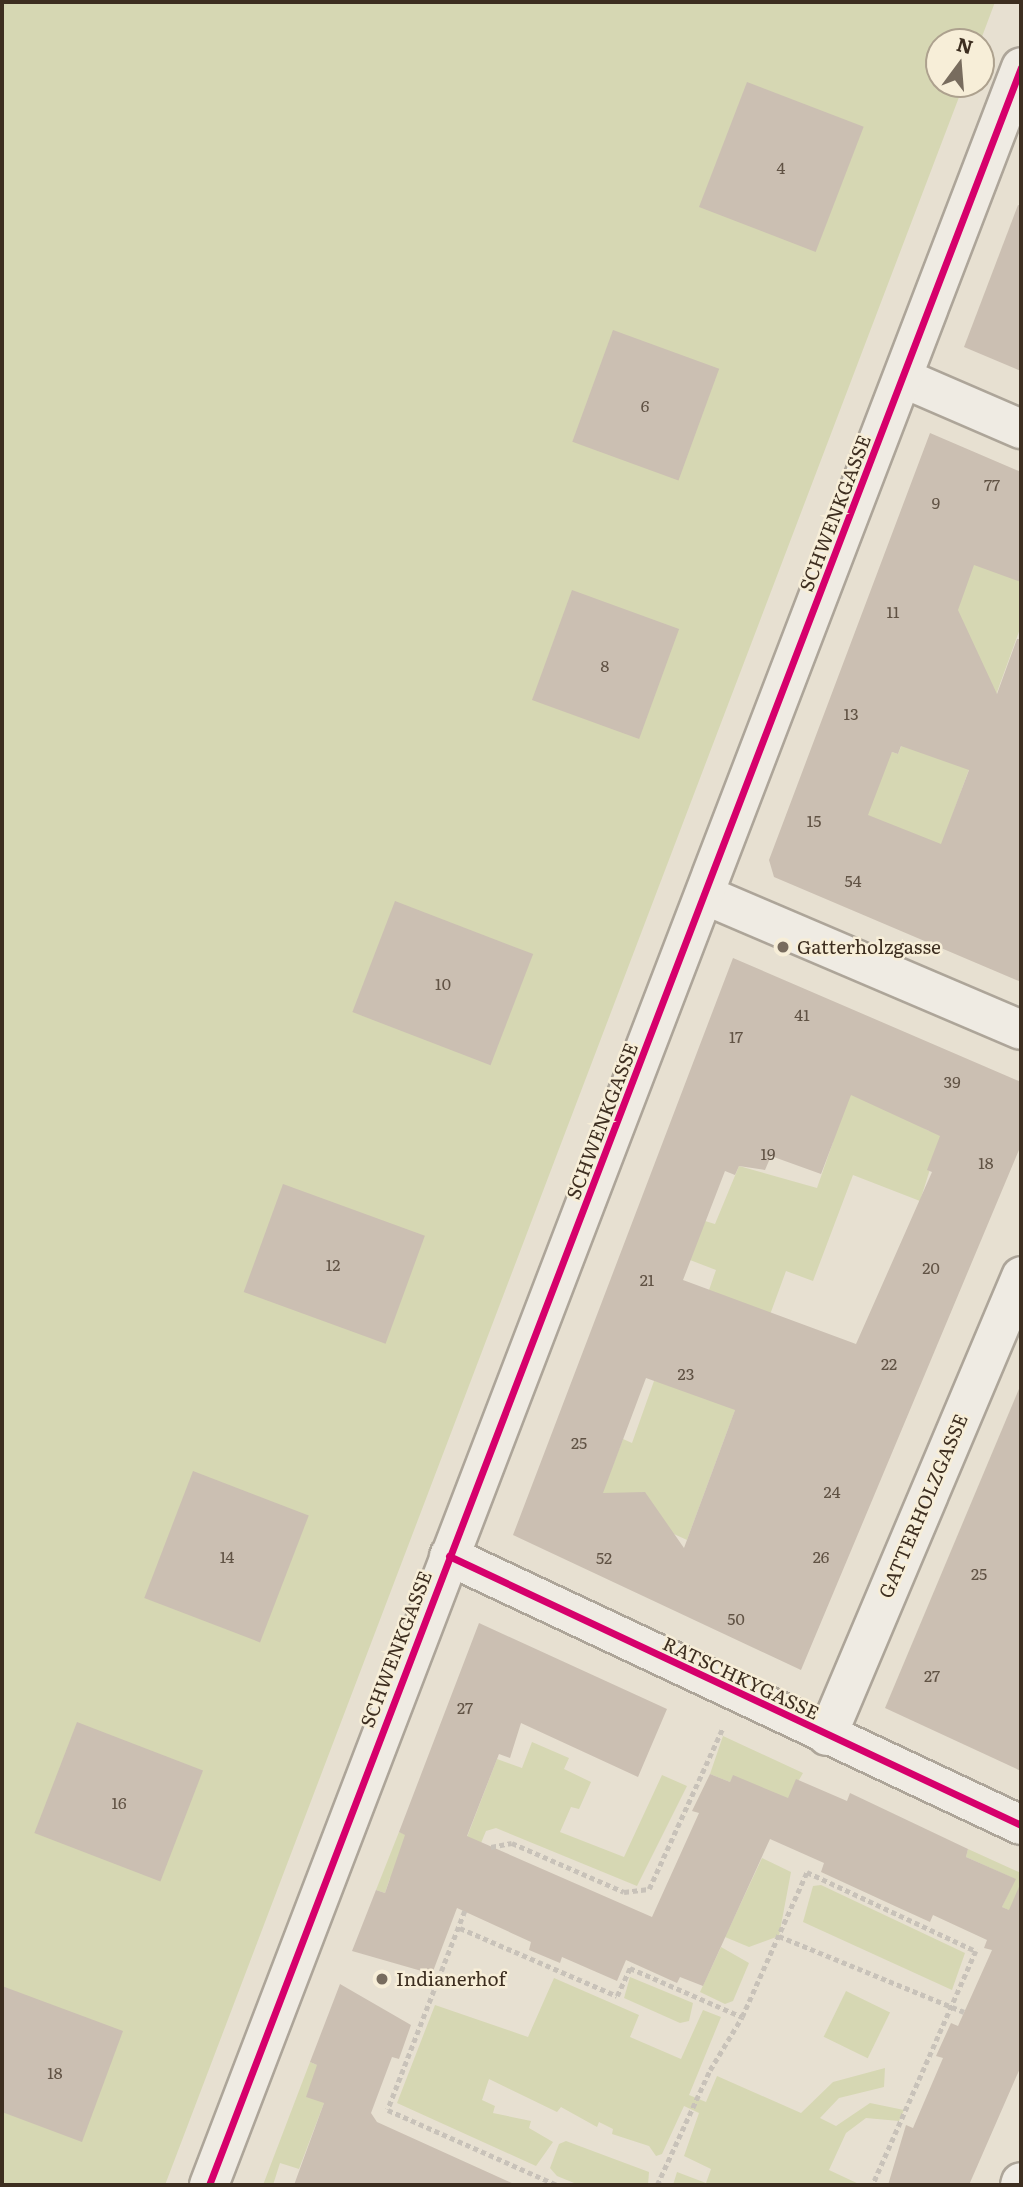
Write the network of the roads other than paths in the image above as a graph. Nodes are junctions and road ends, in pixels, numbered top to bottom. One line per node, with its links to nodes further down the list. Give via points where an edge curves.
1 (1021, 67): 2 (street, SCHWENKGASSE)
2 (903, 378): 3 (street); 4 (street, SCHWENKGASSE)
3 (1021, 429)
4 (707, 895): 5 (street); 7 (street, SCHWENKGASSE)
5 (1021, 1030)
6 (1021, 1276): 8 (street, GATTERHOLZGASSE)
7 (449, 1556): 8 (street, RATSCHKYGASSE); 10 (street, SCHWENKGASSE)
8 (827, 1736): 9 (street, RATSCHKYGASSE)
9 (1021, 1825)
10 (209, 2185)

